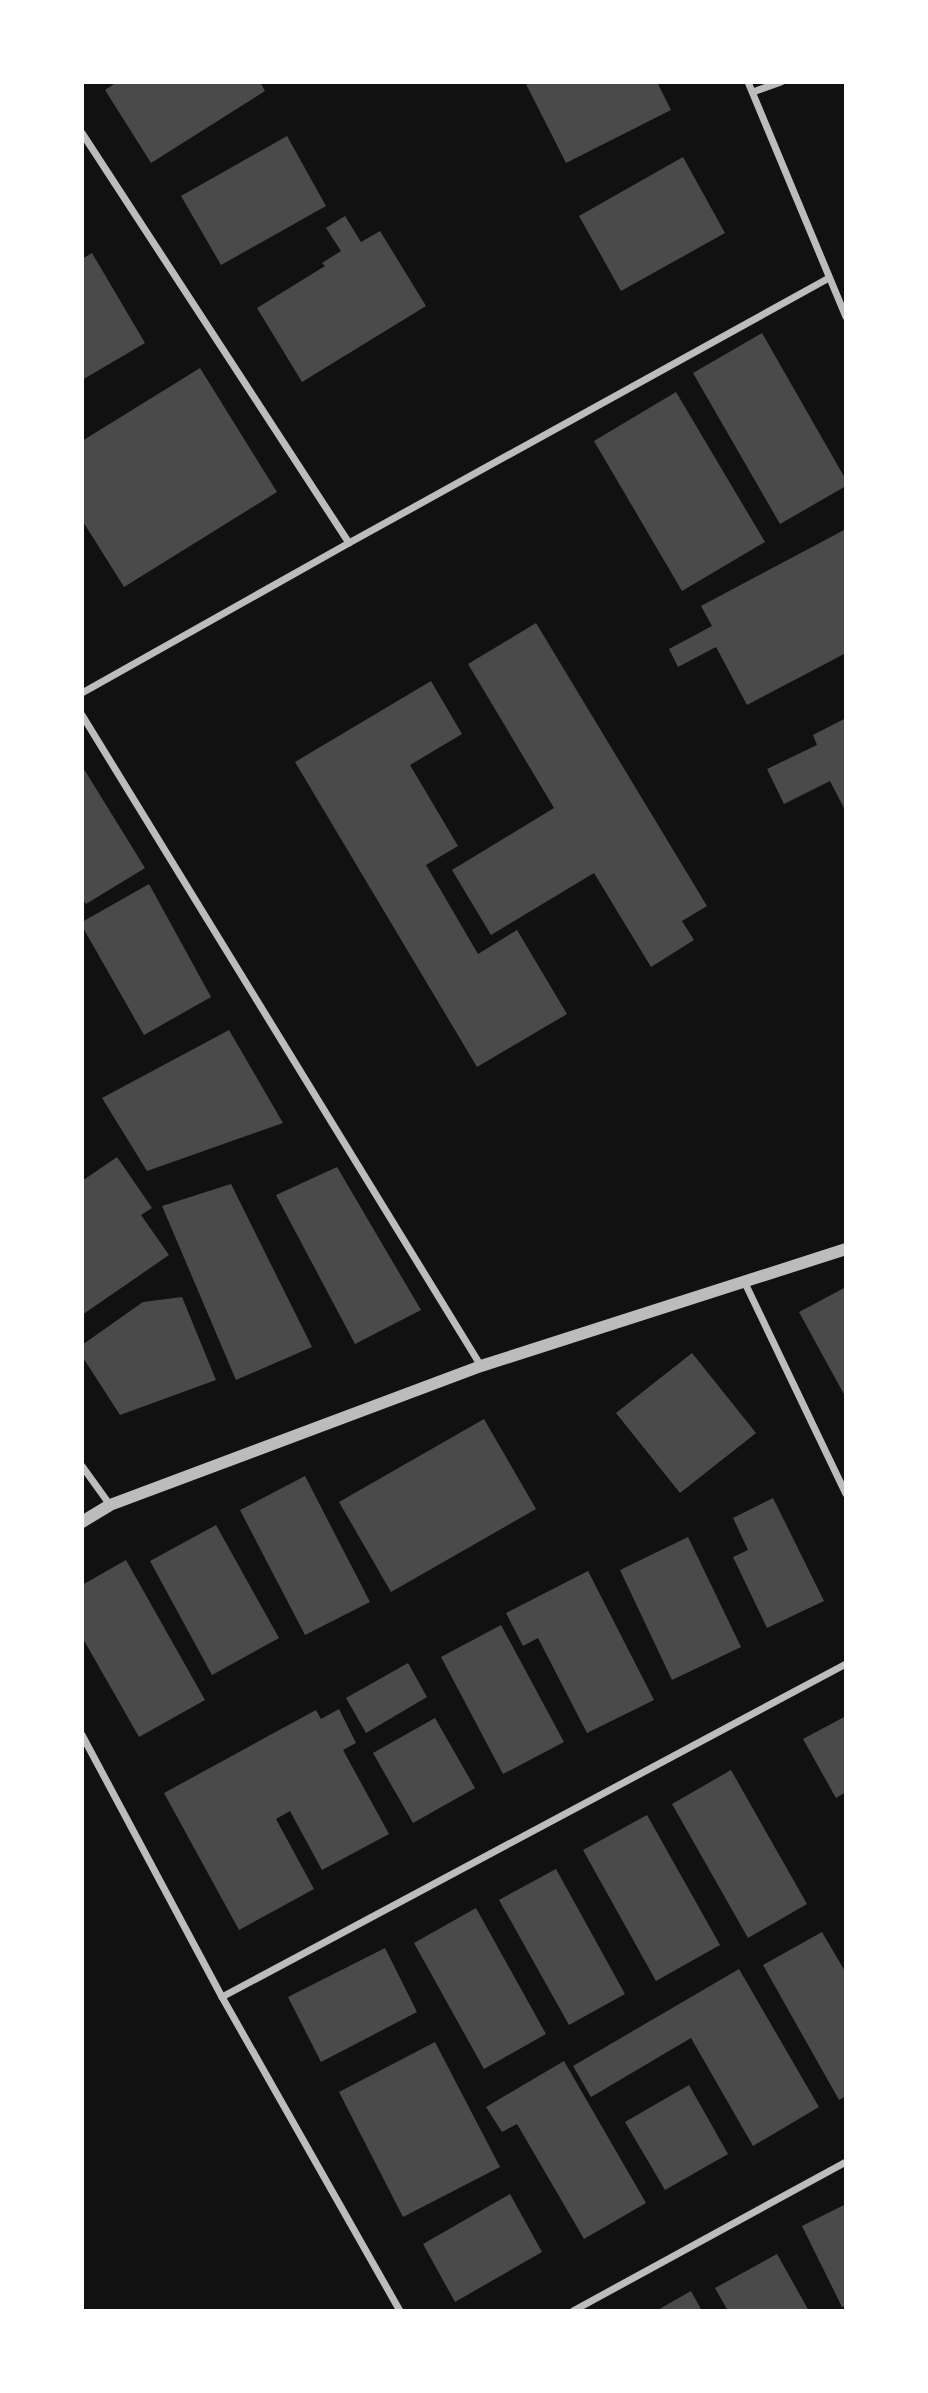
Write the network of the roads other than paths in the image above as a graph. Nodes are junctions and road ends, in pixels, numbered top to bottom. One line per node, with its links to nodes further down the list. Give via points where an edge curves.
1 (748, 82): 3 (street)
2 (780, 82): 3 (street)
3 (753, 92): 5 (street)
4 (82, 133): 7 (street)
5 (829, 278): 6 (street); 7 (street)
6 (846, 317)
7 (349, 543): 8 (street)
8 (82, 693)
9 (82, 715): 12 (street)
10 (846, 1249): 11 (street)
11 (744, 1282): 12 (street); 14 (street)
12 (481, 1366): 15 (street)
13 (82, 1466): 15 (street)
14 (846, 1494)
15 (110, 1506): 16 (street)
16 (82, 1522)
17 (846, 1664): 19 (street)
18 (82, 1735): 19 (street)
19 (222, 1997): 21 (street)
20 (846, 2162): 22 (street)
21 (400, 2311)
22 (573, 2311)

